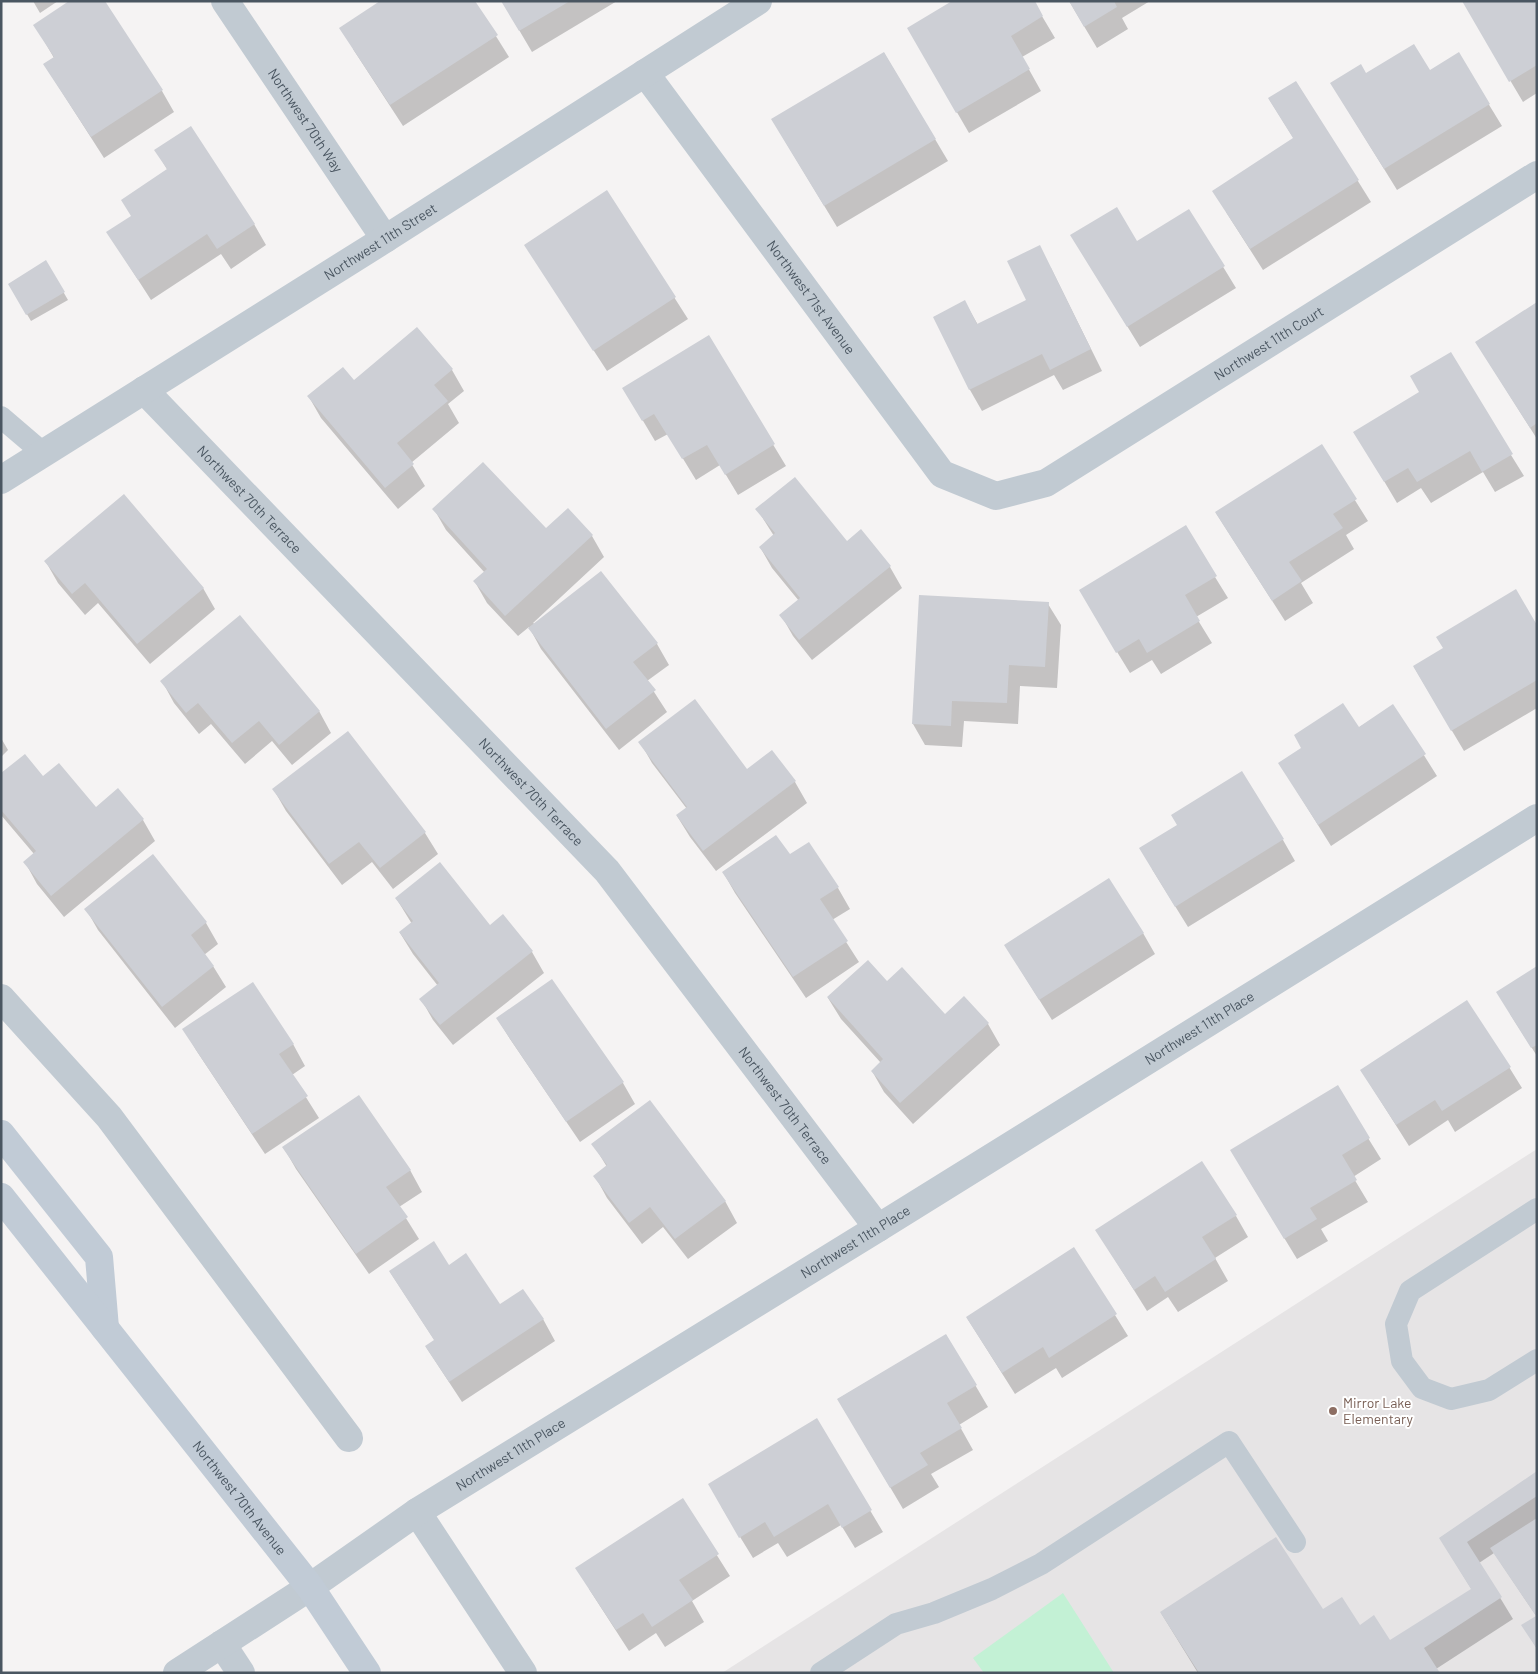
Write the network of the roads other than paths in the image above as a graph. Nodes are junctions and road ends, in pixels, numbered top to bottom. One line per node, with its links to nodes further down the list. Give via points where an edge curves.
1 (225, 1): 5 (street, Northwest 70th Way)
2 (758, 1): 3 (street, Northwest 11th Street)
3 (644, 73): 5 (street, Northwest 11th Street); 10 (street, Northwest 71st Avenue, via 942,474)
4 (1537, 175): 10 (street, Northwest 11th Court, via 1046,482)
5 (385, 239): 6 (street, Northwest 11th Street)
6 (144, 390): 8 (street, Northwest 11th Street); 16 (street, Northwest 70th Terrace, via 607,871)
7 (1, 417): 8 (lane)
8 (43, 453): 9 (street, Northwest 11th Street)
9 (1, 480)
10 (996, 496)
11 (1537, 818): 16 (street, Northwest 11th Place)
12 (1, 998): 19 (street, via 109,1117)
13 (1, 1134): 17 (street, via 99,1257)
14 (1, 1197): 17 (street, Northwest 70th Avenue)
15 (1537, 1209): 18 (lane, via 1410,1291 1396,1324 1402,1361 1422,1388 1451,1399 1489,1390)
16 (878, 1228): 20 (street, Northwest 11th Place)
17 (105, 1328): 22 (street, Northwest 70th Avenue)
18 (1537, 1360)
19 (349, 1438)
20 (417, 1512): 22 (street, Northwest 11th Place); 27 (street)
21 (1295, 1542): 28 (lane, via 1229,1442 1041,1564 934,1613 896,1624)
22 (310, 1587): 23 (street, Northwest 11th Place); 26 (street, Northwest 70th Avenue)
23 (222, 1644): 24 (street, Northwest 11th Place); 25 (street)
24 (177, 1673)
25 (241, 1673)
26 (367, 1673)
27 (523, 1673)
28 (821, 1673)

